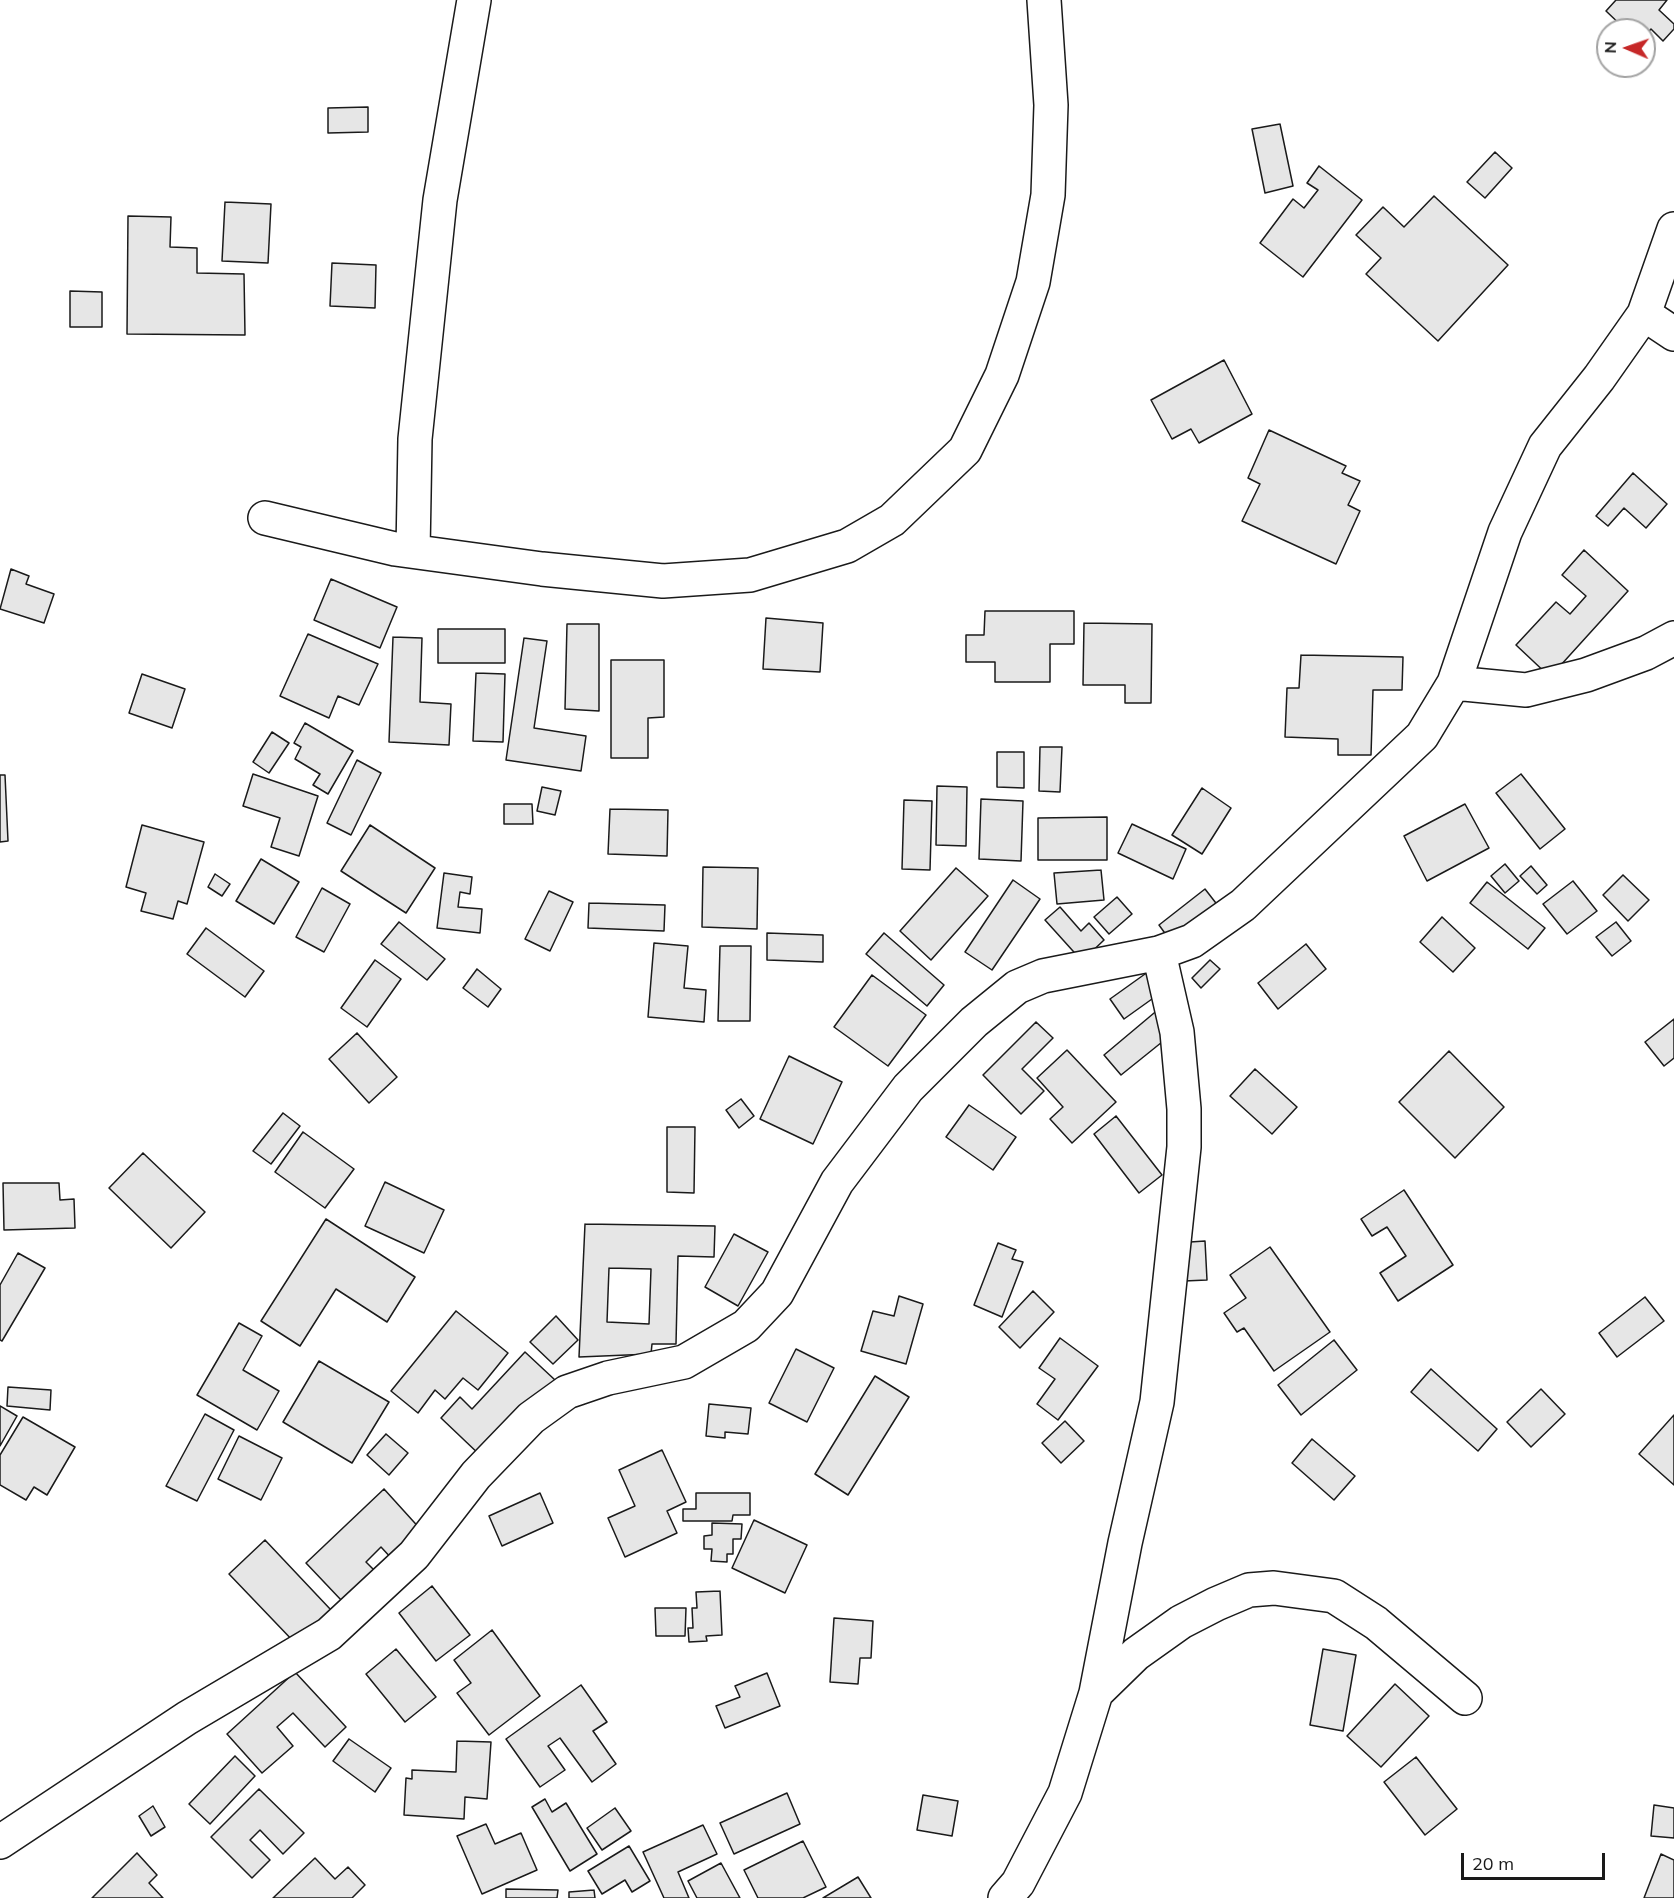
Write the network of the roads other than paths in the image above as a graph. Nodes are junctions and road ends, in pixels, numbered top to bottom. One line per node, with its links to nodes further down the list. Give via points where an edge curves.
1 (474, 0): 7 (street, via 440,200 415,439)
2 (1044, 0): 7 (street, via 1051,105 1048,183 1033,282 1002,375 965,450 892,520 847,546 750,575 663,581)
3 (1674, 230): 4 (street)
4 (1644, 314): 5 (street); 9 (street, via 1545,446 1505,532)
5 (1674, 334)
6 (266, 518): 7 (street)
7 (413, 551)
8 (1674, 638): 9 (street, via 1586,675 1526,690)
9 (1454, 683): 10 (street, via 1422,736 1243,905 1192,941)
10 (1159, 953): 11 (street, via 1176,1032 1184,1147 1157,1402); 13 (street, via 1043,976 1017,987 974,1022 908,1088 837,1182 777,1293 746,1326 684,1362 608,1378 567,1392 531,1418 476,1475 414,1555 329,1634 187,1718)
11 (1096, 1693): 12 (street, via 1136,1654 1181,1622 1249,1590 1274,1588 1334,1596 1376,1623); 14 (street, via 1065,1793 1018,1883)
12 (1465, 1698)
13 (0, 1842)
14 (1005, 1898)

